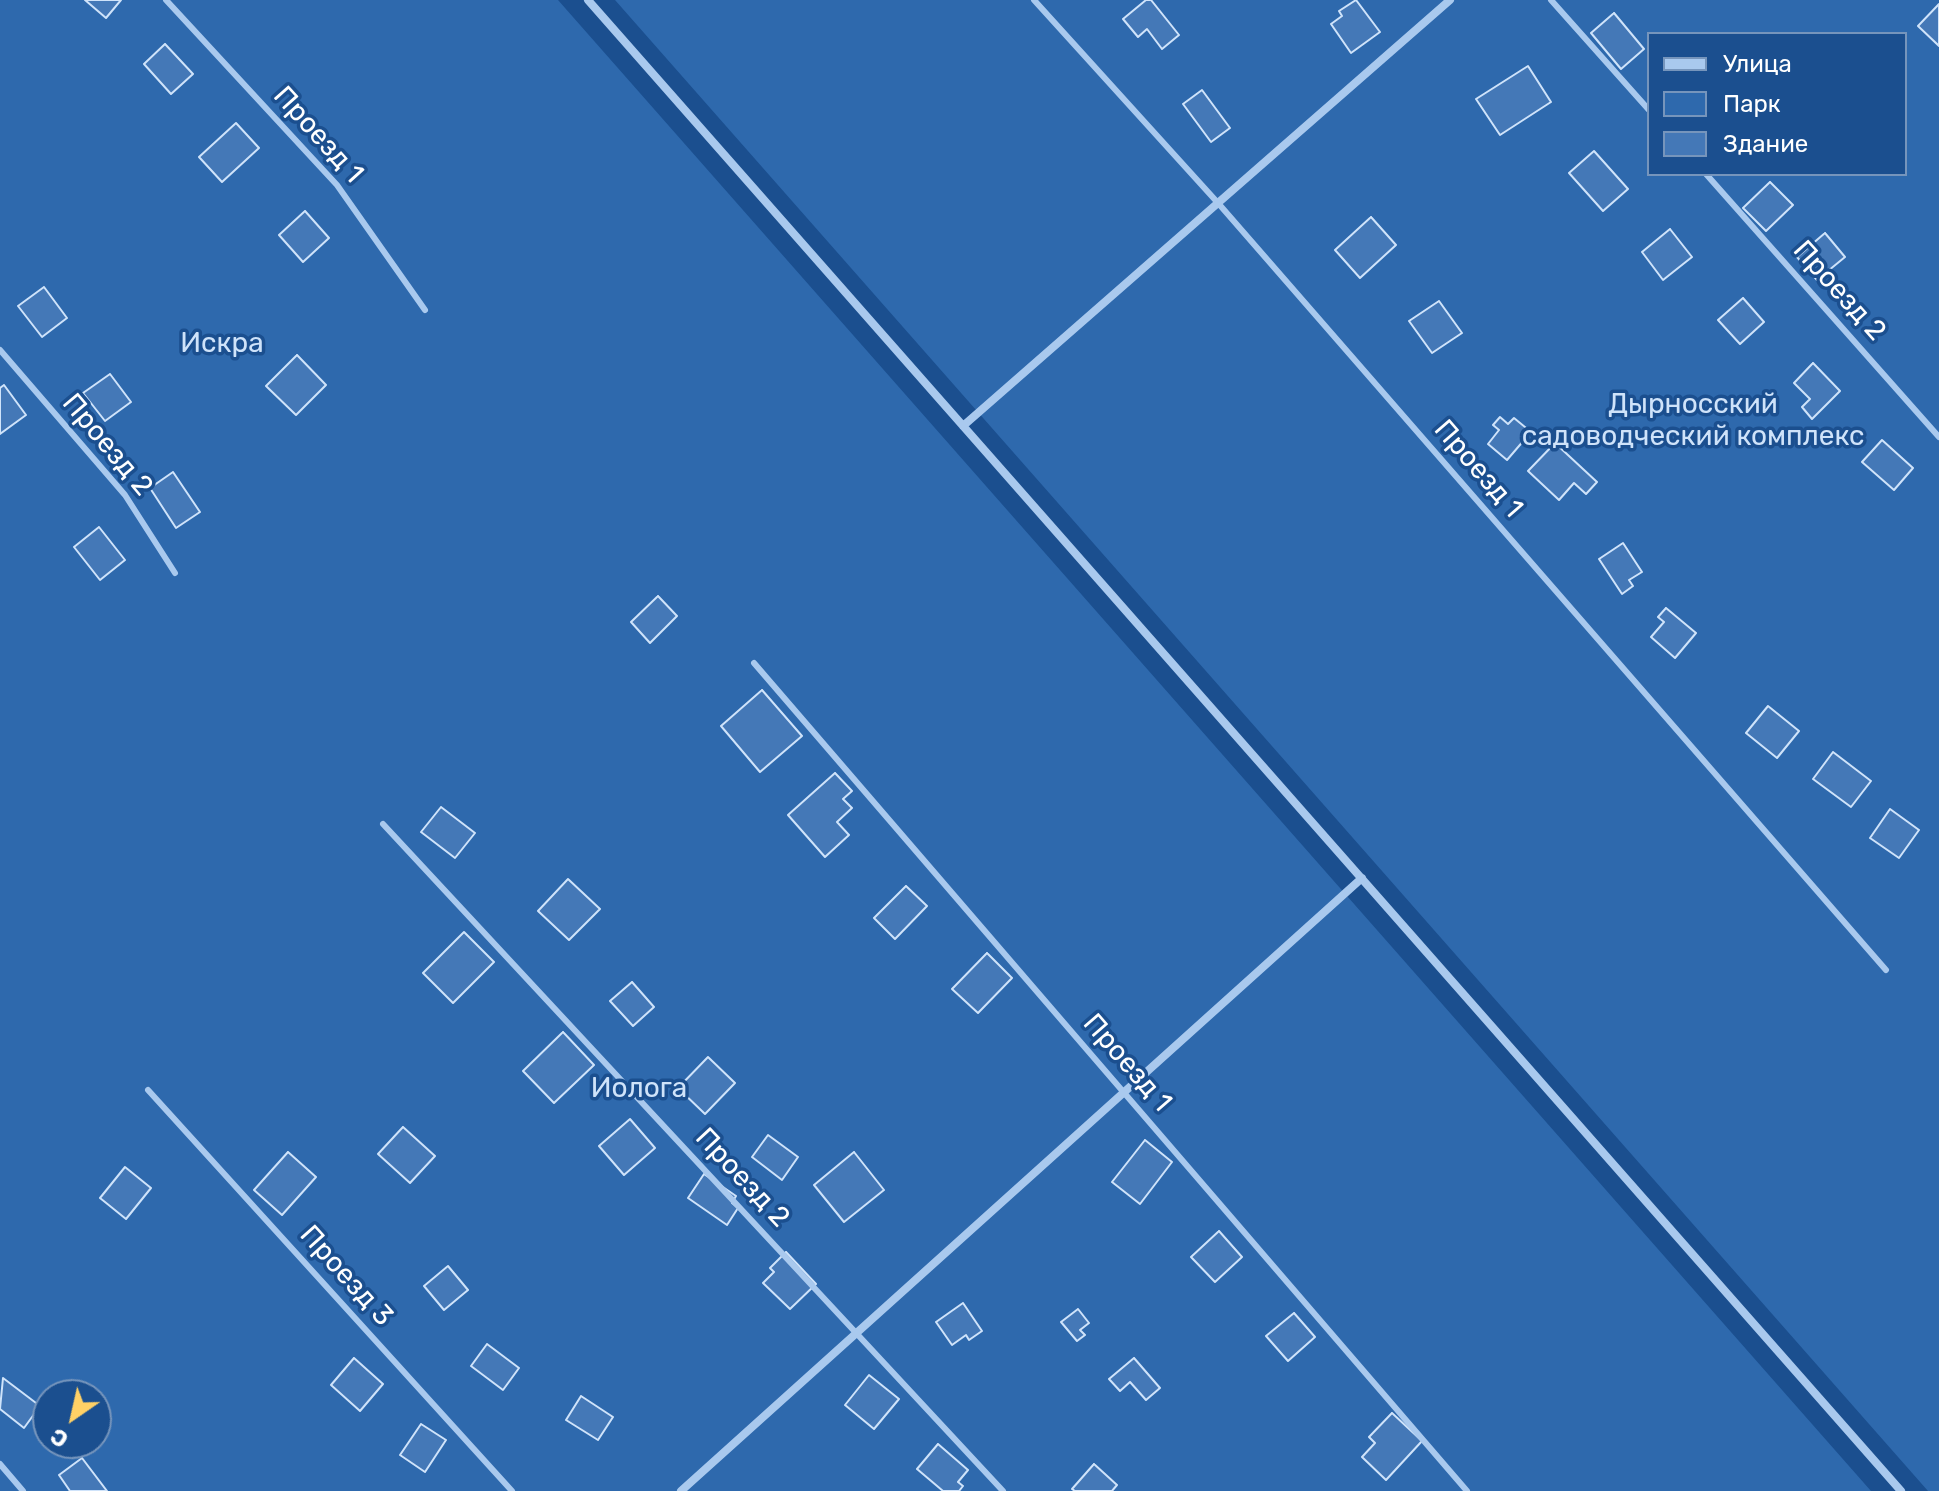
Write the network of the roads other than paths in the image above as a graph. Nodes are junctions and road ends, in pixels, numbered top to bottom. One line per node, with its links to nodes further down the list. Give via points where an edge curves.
1 (166, 0): 9 (lane, Проезд 1, via 337,185)
2 (588, 0): 11 (street)
3 (1034, 0): 8 (lane, Проезд 1)
4 (1450, 0): 8 (street)
5 (1551, 0): 6 (lane)
6 (1647, 108)
7 (1708, 176): 12 (lane, Проезд 2)
8 (1218, 203): 11 (street); 17 (lane, Проезд 1)
9 (425, 310)
10 (0, 350): 13 (lane, Проезд 2, via 125,495)
11 (963, 426): 16 (street)
12 (1939, 437)
13 (175, 573)
14 (754, 663): 19 (lane, Проезд 1)
15 (383, 824): 20 (lane, Проезд 2)
16 (1362, 878): 19 (street); 27 (street)
17 (1886, 970)
18 (148, 1090): 23 (lane, Проезд 3)
19 (1123, 1092): 20 (street); 26 (lane, Проезд 1)
20 (856, 1333): 24 (street); 25 (lane, Проезд 2)
21 (0, 1464): 22 (lane)
22 (23, 1491)
23 (512, 1491)
24 (681, 1491)
25 (1003, 1491)
26 (1467, 1491)
27 (1901, 1491)

